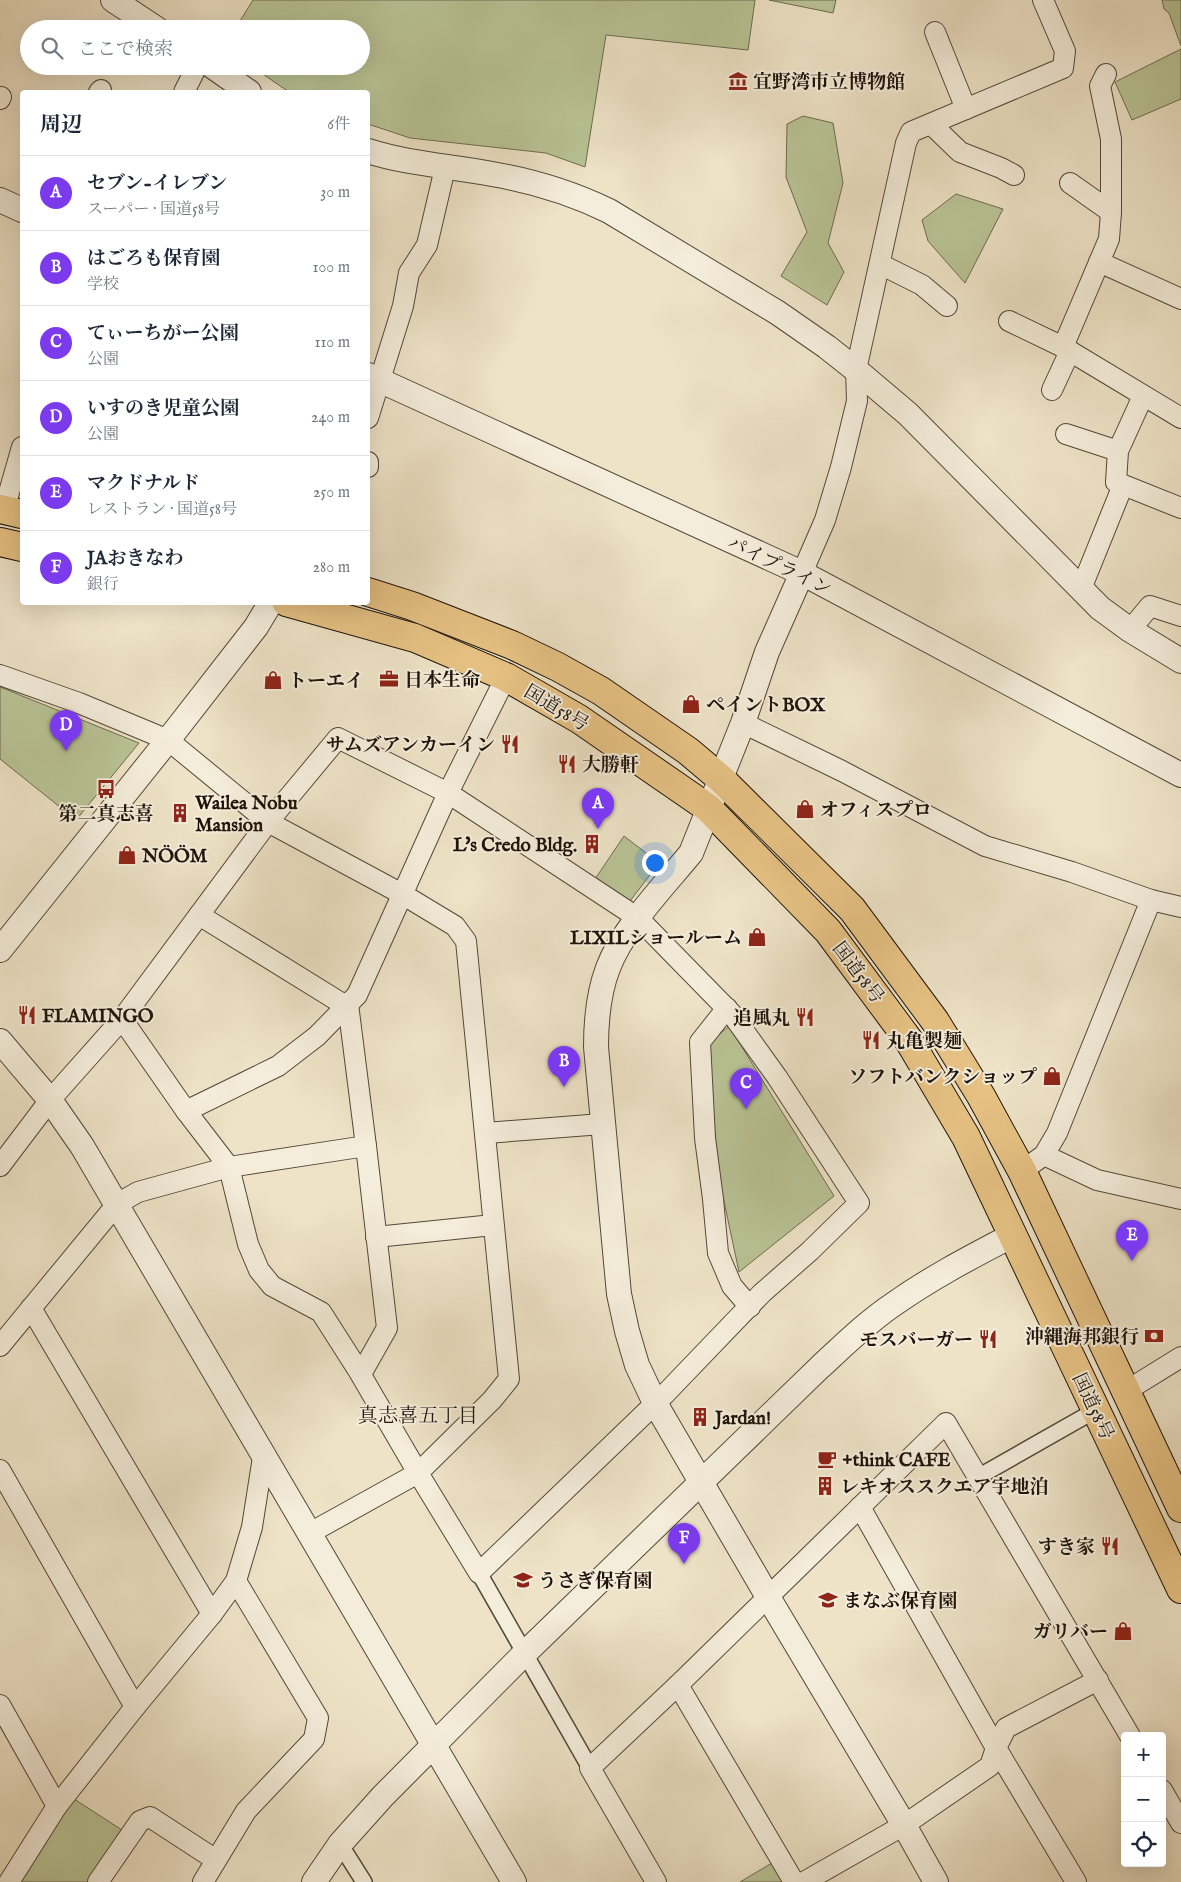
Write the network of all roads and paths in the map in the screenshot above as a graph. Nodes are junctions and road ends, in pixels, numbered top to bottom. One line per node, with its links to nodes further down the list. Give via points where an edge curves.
1 (1043, 0): 10 (street, via 1065,51 1063,68)
2 (121, 2): 3 (street)
3 (145, 20)
4 (935, 32): 10 (street)
5 (1106, 74): 18 (street, via 1100,86 1111,139)
6 (192, 75): 8 (street)
7 (225, 75): 9 (street)
8 (185, 90)
9 (246, 90)
10 (966, 109): 11 (street)
11 (930, 124): 14 (street, via 960,152); 20 (street, via 911,132 906,143)
12 (370, 152): 13 (street)
13 (445, 168): 25 (street, via 534,183 583,198 778,312); 26 (street, via 427,245 409,273 403,306)
14 (1014, 175)
15 (1070, 183): 18 (street)
16 (0, 200): 17 (street)
17 (20, 209)
18 (1111, 212): 19 (street, via 1109,239)
19 (1099, 262): 21 (street); 24 (street)
20 (880, 264): 22 (street, via 922,285); 25 (street)
21 (1181, 299)
22 (947, 306)
23 (1009, 322): 24 (street)
24 (1066, 349): 27 (street); 28 (street)
25 (856, 370): 39 (street, via 857,401 841,468 825,520); 40 (street, via 908,414)
26 (373, 378): 29 (street); 39 (street, パイプライン)
27 (1052, 390)
28 (1143, 396): 30 (street); 32 (street)
29 (370, 402)
30 (1181, 418)
31 (1066, 434): 32 (street)
32 (1118, 451): 34 (street, via 1116,482)
33 (20, 456): 36 (street)
34 (1123, 485): 35 (street); 40 (street)
35 (1181, 508)
36 (9, 511)
37 (0, 542): 38 (highway)
38 (20, 547)
39 (802, 573): 49 (street, via 767,652); 51 (street, パイプライン)
40 (1080, 589): 45 (street)
41 (370, 593): 52 (highway, 国道58号, via 512,645 558,667 601,691 688,751)
42 (270, 605): 50 (street)
43 (297, 605): 48 (highway, 国道58号, via 415,638)
44 (1181, 616): 45 (street, via 1150,606)
45 (1130, 630): 46 (street)
46 (1181, 661)
47 (0, 675): 50 (street)
48 (506, 677): 53 (street); 54 (highway, 国道58号, via 579,720)
49 (743, 723): 52 (street); 57 (street, via 985,846)
50 (168, 740): 55 (street); 61 (street)
51 (1181, 775)
52 (720, 778): 54 (street); 74 (highway, 国道58号, via 852,909 935,1021)
53 (448, 793): 55 (street, via 338,738); 56 (street); 60 (street)
54 (708, 808): 60 (street, via 691,853); 78 (highway, 国道58号, via 828,931 908,1039 966,1137)
55 (268, 822): 56 (street); 59 (street)
56 (402, 894): 62 (street, via 357,995); 69 (street, via 455,926 466,941)
57 (1151, 900): 58 (street); 71 (street, via 1057,1133)
58 (1181, 906)
59 (199, 915): 62 (street); 64 (street)
60 (638, 918): 63 (street); 68 (street, via 619,945 600,993 596,1021)
61 (0, 950)
62 (347, 1005): 67 (street, via 317,1036 278,1066); 70 (street)
63 (727, 1008): 80 (street, via 700,1042 705,1138 718,1253 732,1286); 80 (street, via 777,1076 859,1203)
64 (122, 1019): 66 (street); 67 (street)
65 (0, 1041): 66 (street)
66 (50, 1100): 72 (street); 76 (street)
67 (186, 1111): 73 (street)
68 (602, 1124): 69 (street); 86 (street, via 619,1294 637,1365)
69 (486, 1133): 77 (street)
70 (366, 1146): 73 (street); 79 (street)
71 (1044, 1155): 74 (street); 75 (street, via 1097,1180)
72 (0, 1166)
73 (229, 1167): 76 (street, via 138,1192); 84 (street, via 248,1244 259,1270 272,1286 320,1312)
74 (1022, 1171): 85 (highway, 国道58号)
75 (1181, 1199)
76 (117, 1204): 81 (street); 88 (street)
77 (493, 1225): 79 (street); 90 (street, via 509,1379)
78 (1013, 1235): 87 (highway, 国道58号); 92 (street, via 936,1276 893,1304 819,1368)
79 (376, 1237): 84 (street, via 387,1328)
80 (750, 1307): 86 (street)
81 (31, 1308): 82 (street); 100 (street)
82 (0, 1346)
83 (1181, 1357): 85 (street)
84 (360, 1374): 90 (street)
85 (1126, 1391): 94 (highway, 国道58号)
86 (655, 1403): 92 (street); 96 (street)
87 (1096, 1410): 91 (street); 98 (highway, 国道58号)
88 (263, 1457): 95 (street); 97 (street, via 252,1527)
89 (0, 1470): 105 (street)
90 (418, 1473): 95 (street); 96 (street)
91 (978, 1477): 93 (street, via 946,1422); 102 (street)
92 (702, 1482): 99 (street); 101 (street)
93 (860, 1507): 99 (street); 108 (street)
94 (1181, 1508)
95 (308, 1534): 107 (street)
96 (479, 1573): 101 (street)
97 (236, 1581): 100 (street); 115 (street, via 318,1718 314,1739 246,1811)
98 (1181, 1589)
99 (768, 1597): 103 (street); 113 (street)
100 (212, 1614): 105 (street)
101 (524, 1654): 107 (street); 109 (street)
102 (1098, 1680): 106 (street); 108 (street, via 1006,1728)
103 (678, 1685): 109 (street); 123 (street)
104 (0, 1705): 111 (street)
105 (135, 1707): 111 (street)
106 (1128, 1732)
107 (433, 1746): 114 (street); 121 (street)
108 (996, 1748): 113 (street, via 990,1766); 126 (street)
109 (590, 1768): 122 (street)
110 (1166, 1797): 112 (street)
111 (57, 1806): 116 (street)
112 (1181, 1823)
113 (904, 1825): 124 (street); 125 (street)
114 (340, 1844): 119 (street); 120 (street)
115 (216, 1860): 117 (street, via 150,1817 140,1821); 118 (street)
116 (9, 1882)
117 (98, 1882)
118 (202, 1882)
119 (314, 1882)
120 (364, 1882)
121 (514, 1882)
122 (656, 1882)
123 (794, 1882)
124 (804, 1882)
125 (936, 1882)
126 (1076, 1882)

